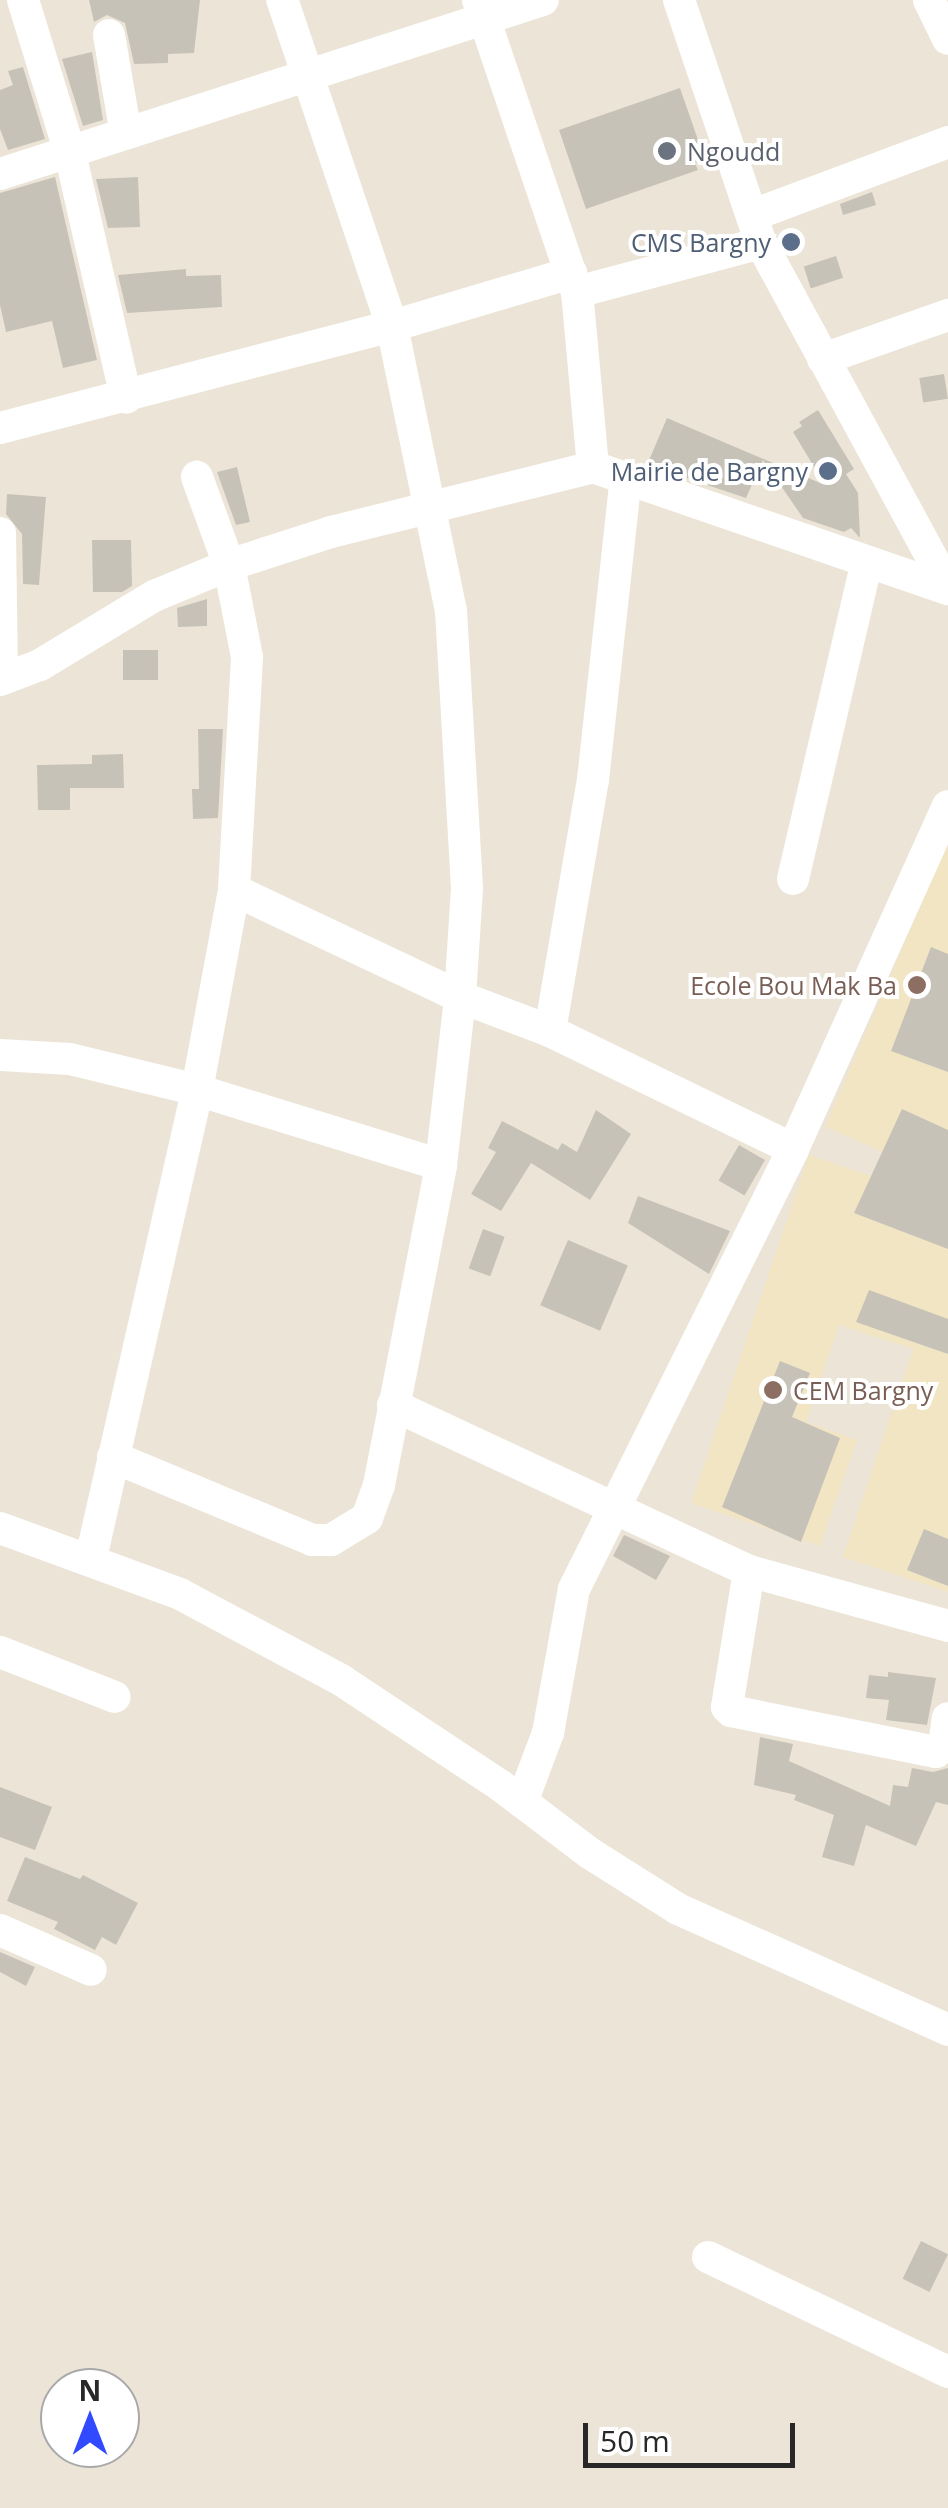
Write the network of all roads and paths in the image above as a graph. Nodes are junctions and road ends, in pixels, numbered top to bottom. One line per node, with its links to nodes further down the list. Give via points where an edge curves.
1 (23, 0): 12 (street)
2 (282, 0): 9 (street)
3 (542, 0): 6 (street)
4 (680, 0): 14 (street)
5 (928, 0): 8 (street)
6 (481, 9): 9 (street); 15 (street)
7 (109, 35): 10 (street)
8 (948, 39)
9 (308, 75): 10 (street); 17 (street)
10 (126, 134): 12 (street)
11 (948, 142): 14 (street)
12 (70, 152): 13 (street); 19 (street)
13 (0, 174)
14 (757, 229): 15 (street); 18 (street)
15 (574, 282): 17 (street); 21 (street)
16 (948, 314): 18 (street)
17 (392, 326): 19 (street); 24 (street)
18 (824, 359): 28 (street)
19 (126, 398): 20 (street)
20 (0, 428)
21 (594, 467): 23 (street); 24 (street)
22 (198, 478): 27 (street)
23 (626, 478): 26 (street); 34 (street, via 594,780)
24 (431, 507): 27 (street); 33 (street, via 451,611 461,761 467,888)
25 (0, 533): 29 (street)
26 (867, 561): 28 (street); 31 (street)
27 (229, 565): 29 (street, via 154,596 40,664); 32 (street, via 246,656)
28 (948, 589)
29 (1, 679)
30 (948, 806): 37 (street)
31 (793, 878)
32 (234, 890): 33 (street); 36 (street)
33 (460, 997): 34 (street); 38 (street)
34 (550, 1031): 37 (street)
35 (0, 1054): 36 (street, via 70,1059)
36 (196, 1090): 38 (street); 40 (street)
37 (793, 1149): 41 (street)
38 (441, 1165): 39 (street)
39 (394, 1405): 40 (street, via 367,1518 330,1540 312,1540); 41 (street)
40 (112, 1456): 43 (street)
41 (612, 1508): 44 (street); 49 (street, via 574,1589 548,1733)
42 (0, 1528): 43 (street)
43 (91, 1558): 49 (street, via 180,1594 340,1680)
44 (749, 1571): 45 (street); 48 (street, via 731,1711 936,1752 944,1745)
45 (948, 1626)
46 (0, 1652): 47 (street)
47 (115, 1698)
48 (948, 1718)
49 (522, 1802): 52 (street, via 678,1909)
50 (0, 1930): 51 (street)
51 (92, 1970)
52 (948, 2030)
53 (708, 2257): 54 (street)
54 (948, 2372)

